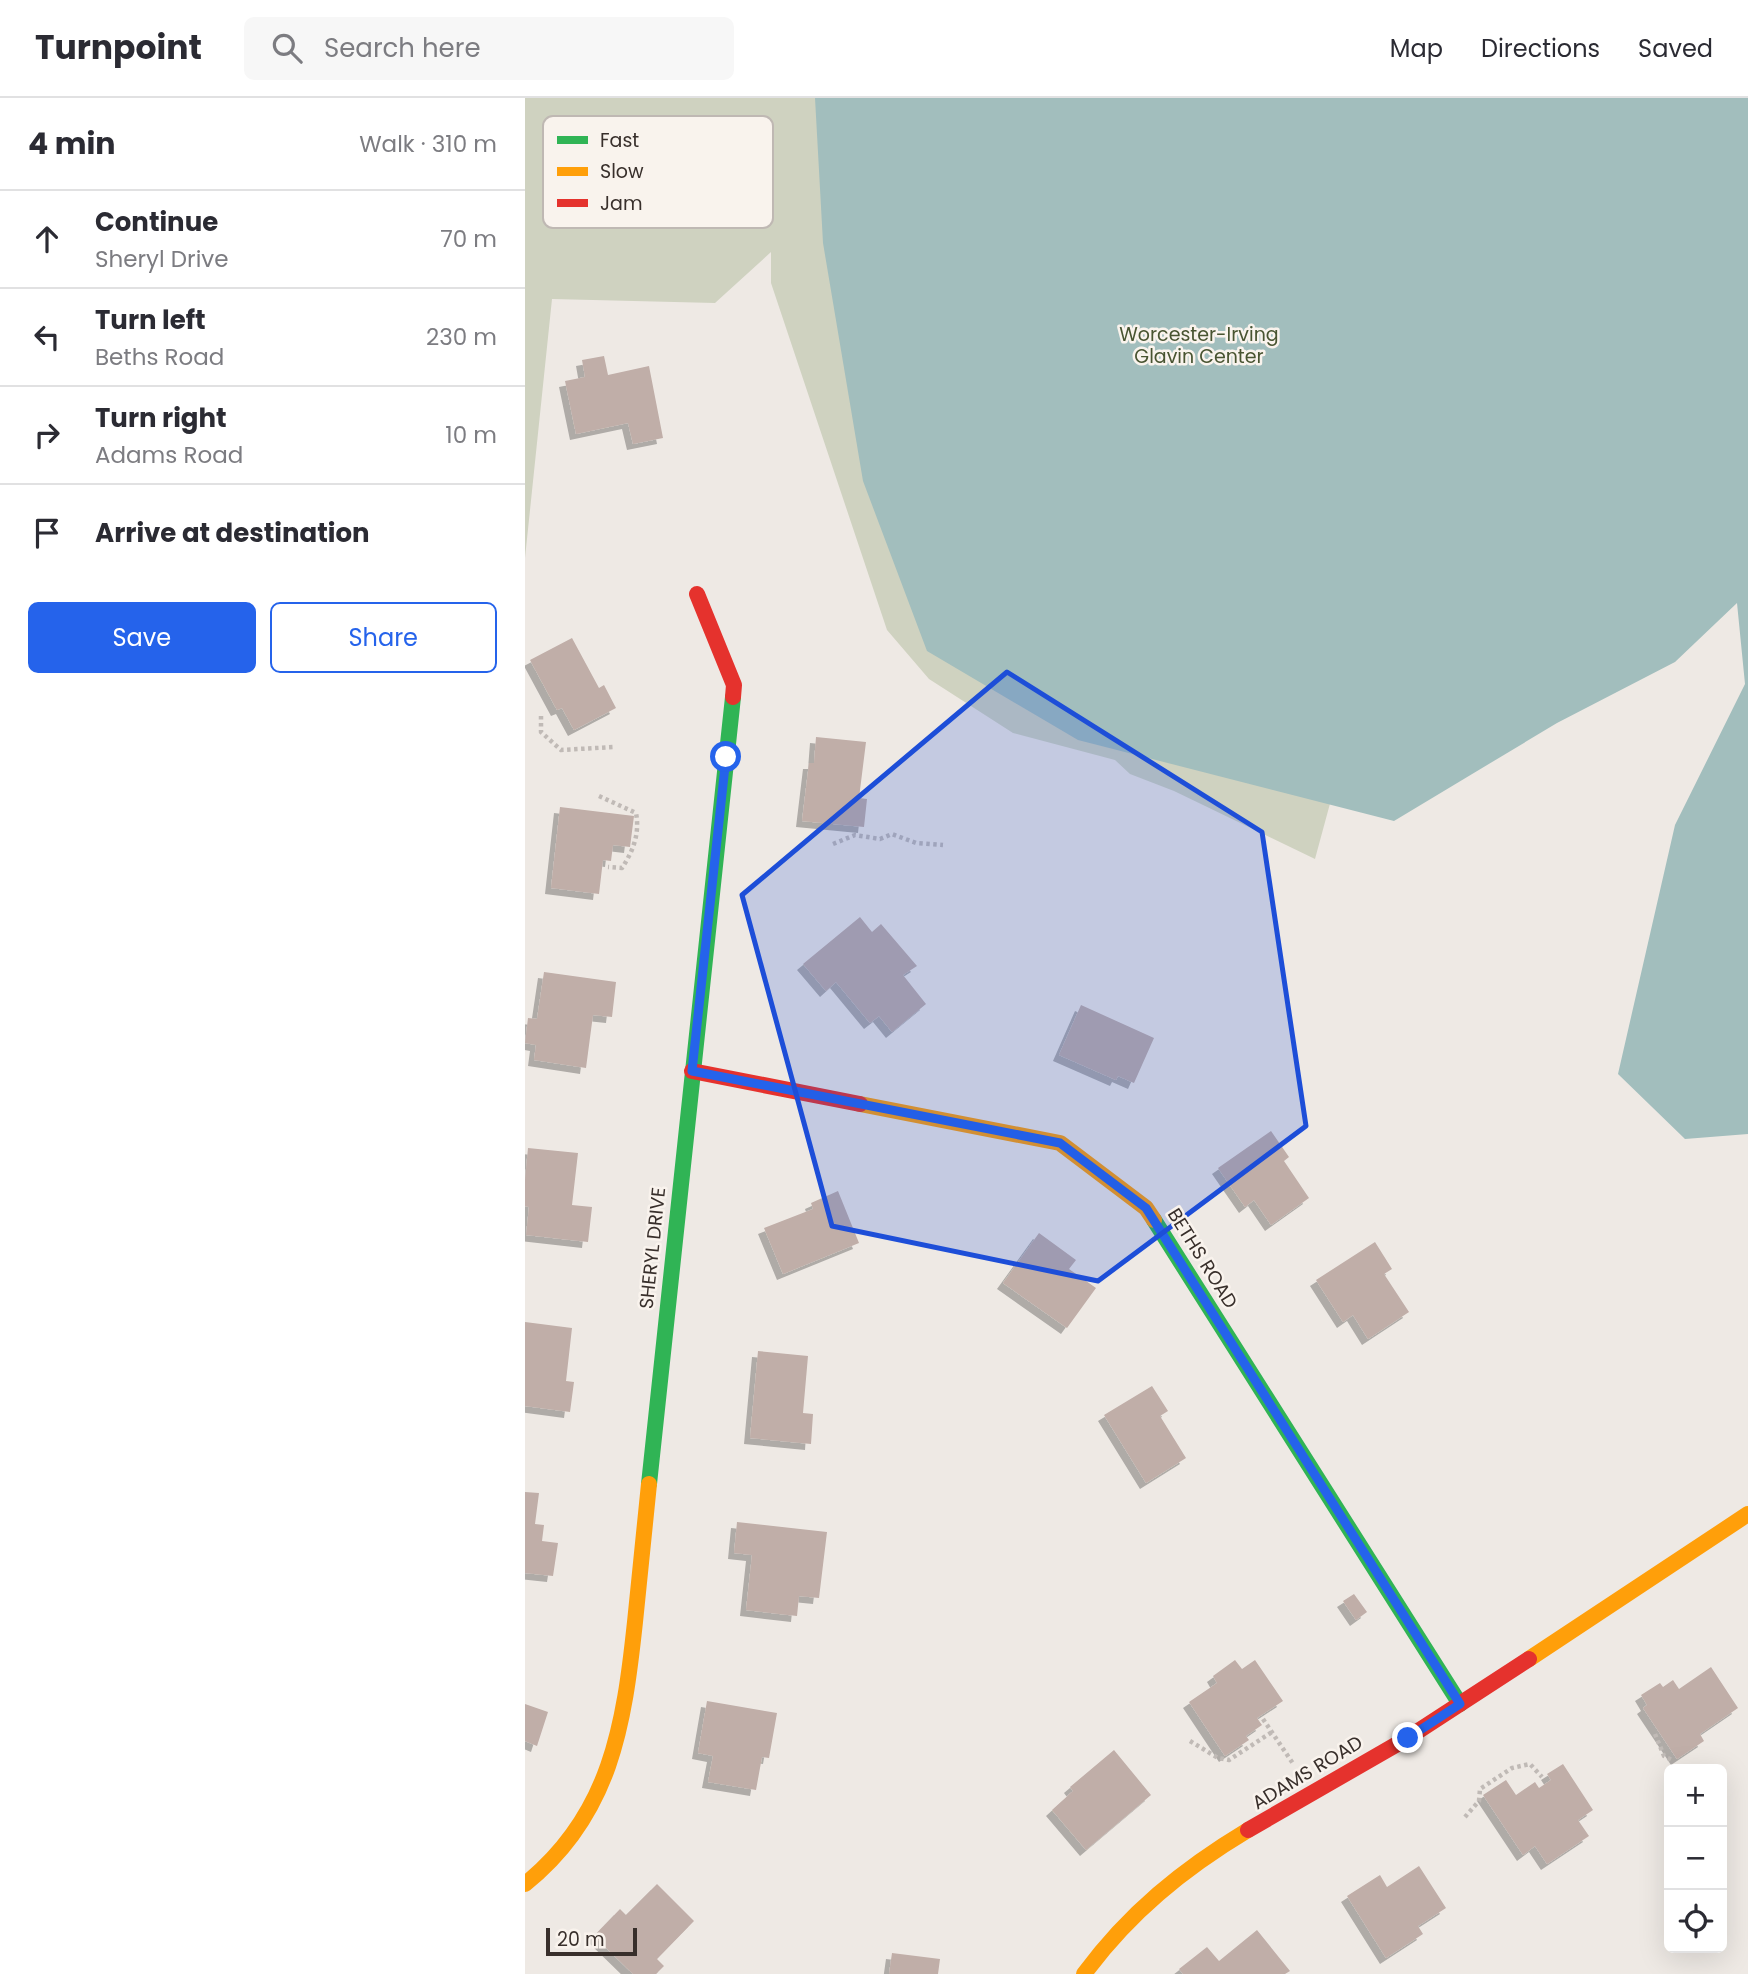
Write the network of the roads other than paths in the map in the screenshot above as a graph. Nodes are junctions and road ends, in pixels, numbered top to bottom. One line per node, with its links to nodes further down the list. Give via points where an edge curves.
1 (697, 594): 2 (street, SHERYL DRIVE, via 734,685)
2 (692, 1071): 4 (street, BETHS ROAD, via 1060,1143 1146,1208); 5 (street, SHERYL DRIVE, via 619,1733 600,1787 570,1838)
3 (1748, 1514): 4 (street, ADAMS ROAD)
4 (1460, 1704): 6 (street, ADAMS ROAD, via 1203,1860 1136,1909 1101,1945)
5 (525, 1884)
6 (1084, 1974)

